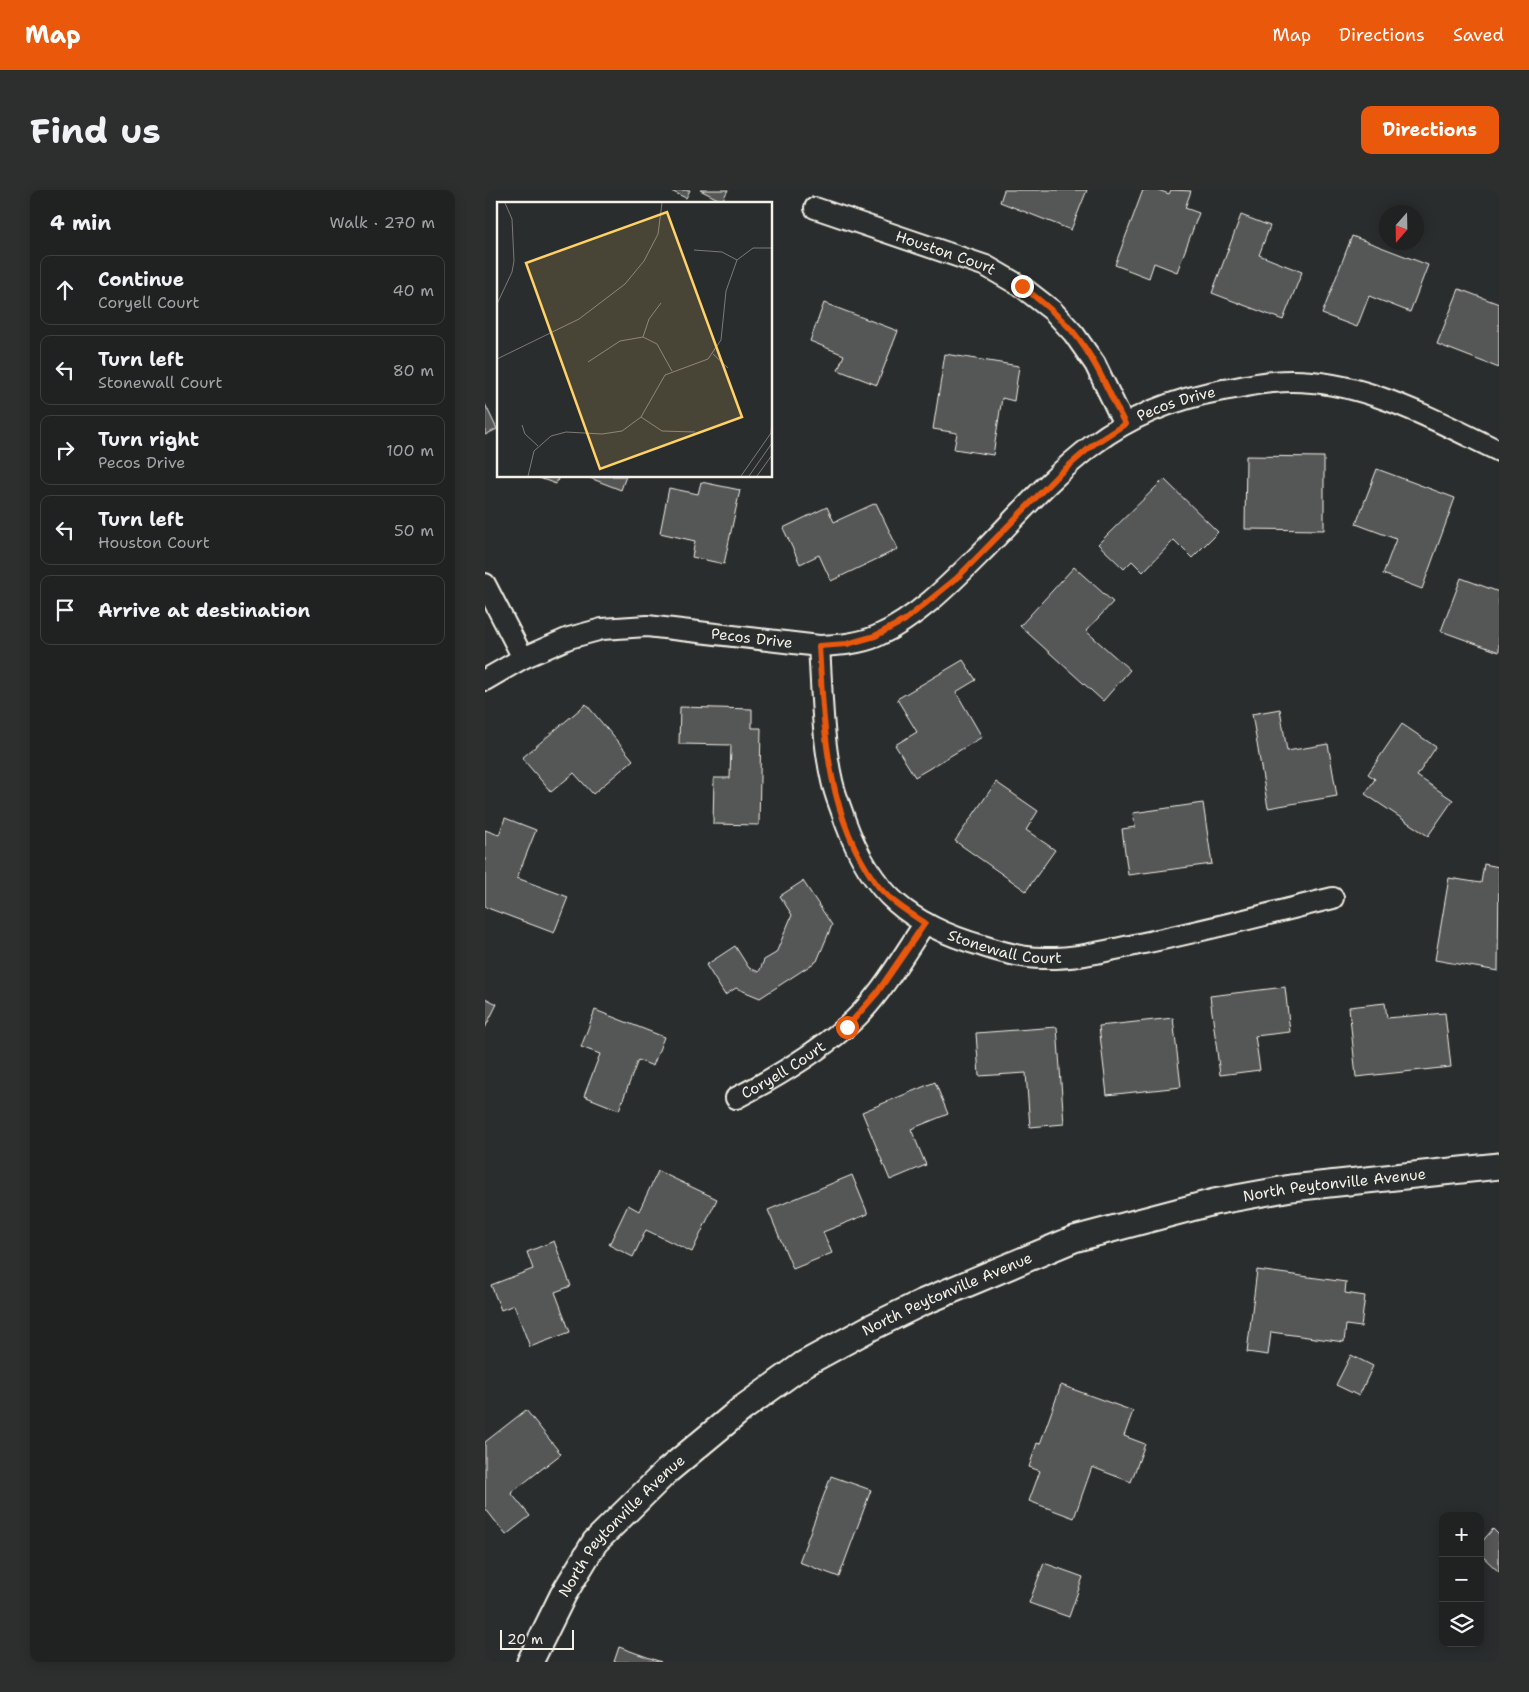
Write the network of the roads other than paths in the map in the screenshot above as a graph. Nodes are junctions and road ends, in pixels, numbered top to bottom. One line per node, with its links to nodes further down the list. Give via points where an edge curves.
1 (815, 208): 2 (street, Houston Court, via 986,266 1022,286 1053,311 1074,334 1095,364)
2 (1125, 424): 3 (street, Pecos Drive, via 1154,408 1195,395 1274,382 1318,383 1411,408); 5 (street, Pecos Drive, via 1094,444 1057,476 957,578 905,620 875,636 847,644)
3 (1499, 452)
4 (485, 584): 6 (street)
5 (819, 646): 6 (street, Pecos Drive, via 647,626 602,629 569,638); 9 (street, Stonewall Court, via 825,736 832,782 856,850 876,883 902,908)
6 (523, 658): 7 (street, Pecos Drive)
7 (485, 680)
8 (1333, 898): 9 (street, Stonewall Court, via 1166,939 1080,956 1040,958 1003,952 960,940)
9 (925, 923): 10 (street, Coryell Court, via 877,993 847,1027 766,1082)
10 (735, 1098)
11 (1499, 1166): 12 (street, North Peytonville Avenue, via 1291,1188 1214,1202 1074,1239 921,1303 870,1328 797,1370 743,1408 666,1472 595,1542)
12 (530, 1662)

